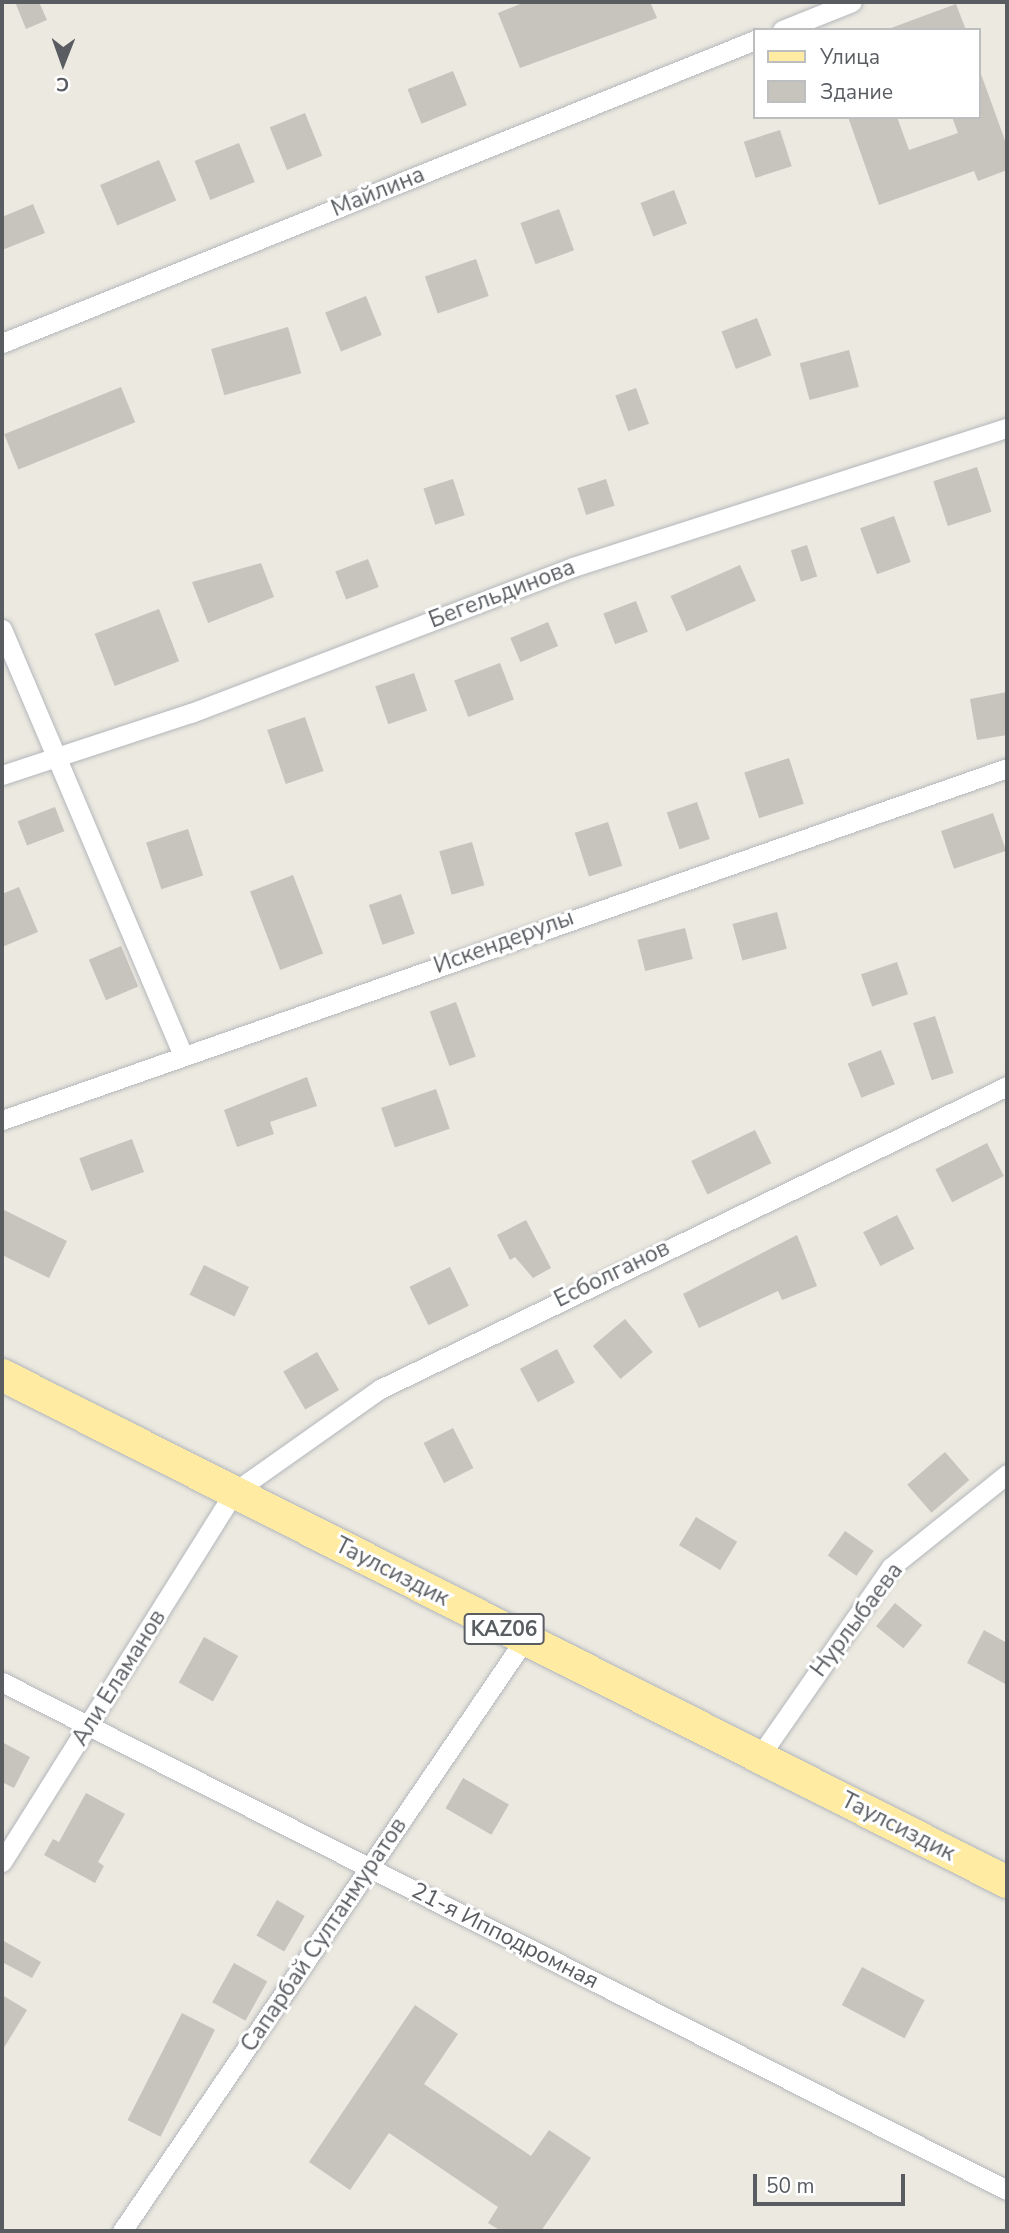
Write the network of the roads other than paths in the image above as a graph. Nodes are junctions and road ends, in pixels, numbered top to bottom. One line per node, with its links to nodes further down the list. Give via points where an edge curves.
1 (852, 2): 2 (street)
2 (787, 28)
3 (754, 40): 4 (street, Майлина)
4 (2, 343)
5 (1007, 428): 7 (street, Бегельдинова, via 573,567)
6 (2, 629): 7 (street)
7 (56, 757): 9 (street, Бегельдинова); 10 (street)
8 (1007, 768): 10 (street, Искендерулы)
9 (2, 775)
10 (182, 1054): 12 (street, Искендерулы)
11 (1007, 1086): 15 (street, Есболганов, via 380,1389)
12 (2, 1120)
13 (2, 1375): 15 (main road, Таулсиздик / KAZ06)
14 (1007, 1474): 19 (street, Нурлыбаева, via 891,1567)
15 (234, 1492): 16 (main road, Таулсиздик / KAZ06); 18 (street, Али Еламанов)
16 (525, 1639): 19 (main road, Таулсиздик / KAZ06); 21 (street, Сапарбай Султанмуратов)
17 (2, 1682): 18 (street, 21-я Ипподромная)
18 (90, 1726): 20 (street, Али Еламанов); 21 (street, 21-я Ипподромная)
19 (759, 1757): 22 (main road, Таулсиздик / KAZ06)
20 (2, 1862)
21 (370, 1868): 23 (street, 21-я Ипподромная); 24 (street, Сапарбай Султанмуратов)
22 (1007, 1882)
23 (1007, 2190)
24 (122, 2231)

